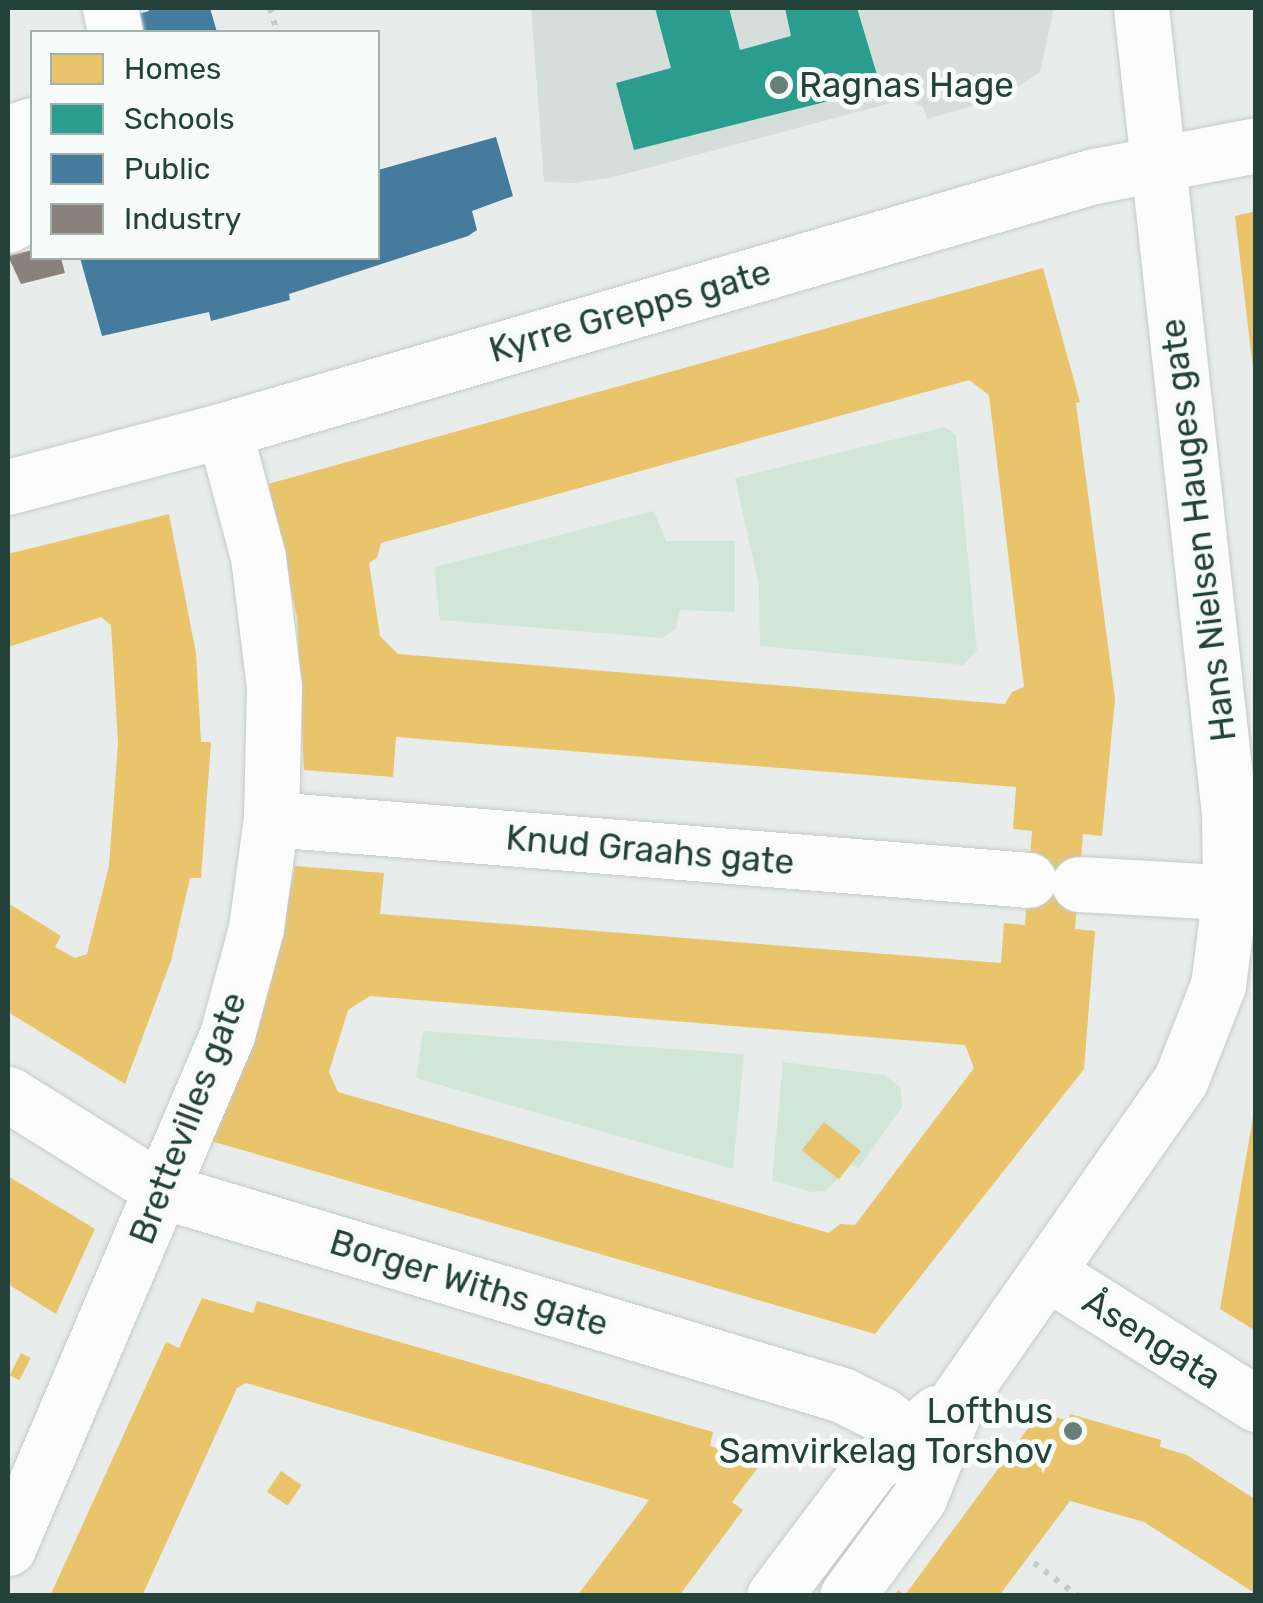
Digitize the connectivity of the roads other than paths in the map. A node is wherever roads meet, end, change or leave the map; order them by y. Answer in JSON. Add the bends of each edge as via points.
{"nodes":[{"id":1,"x":1141,"y":8,"type":"edge"},
{"id":2,"x":1256,"y":145,"type":"edge"},
{"id":3,"x":8,"y":160,"type":"edge"},
{"id":4,"x":1156,"y":162,"type":"junction"},
{"id":5,"x":8,"y":225,"type":"edge"},
{"id":6,"x":224,"y":430,"type":"junction"},
{"id":7,"x":9,"y":481,"type":"edge"},
{"id":8,"x":271,"y":818,"type":"junction"},
{"id":9,"x":1243,"y":893,"type":"edge"},
{"id":10,"x":8,"y":1094,"type":"edge"},
{"id":11,"x":163,"y":1191,"type":"junction"},
{"id":12,"x":1048,"y":1274,"type":"junction"},
{"id":13,"x":1256,"y":1404,"type":"edge"},
{"id":14,"x":923,"y":1446,"type":"junction"},
{"id":15,"x":8,"y":1548,"type":"edge"},
{"id":16,"x":774,"y":1596,"type":"edge"},
{"id":17,"x":847,"y":1596,"type":"edge"}],
"edges":[{"from":1,"to":4,"type":"street","name":"Hans Nielsen Hauges gate"},
{"from":2,"to":4,"type":"street","name":"Kyrre Grepps gate"},
{"from":3,"to":5,"type":"street","via":[[25,215]]},
{"from":4,"to":6,"type":"street","name":"Kyrre Grepps gate"},
{"from":4,"to":9,"type":"street","name":"Hans Nielsen Hauges gate"},
{"from":6,"to":7,"type":"street","name":"Kyrre Grepps gate"},
{"from":6,"to":8,"type":"street","name":"Brettevilles gate","via":[[258,557],[272,669]]},
{"from":8,"to":9,"type":"street","name":"Knud Graahs gate"},
{"from":8,"to":11,"type":"street","name":"Brettevilles gate","via":[[256,928],[227,1035]]},
{"from":9,"to":12,"type":"street","name":"Hans Nielsen Hauges gate","via":[[1218,985],[1181,1079]]},
{"from":10,"to":11,"type":"street","name":"Borger Withs gate"},
{"from":11,"to":14,"type":"street","name":"Borger Withs gate","via":[[842,1396]]},
{"from":11,"to":15,"type":"street","name":"Brettevilles gate"},
{"from":12,"to":13,"type":"street","name":"Åsengata"},
{"from":12,"to":14,"type":"street","name":"Hans Nielsen Hauges gate"},
{"from":14,"to":16,"type":"street","name":"Hans Nielsen Hauges gate","via":[[872,1466]]},
{"from":14,"to":17,"type":"street","name":"Hans Nielsen Hauges gate","via":[[919,1498]]}]}
